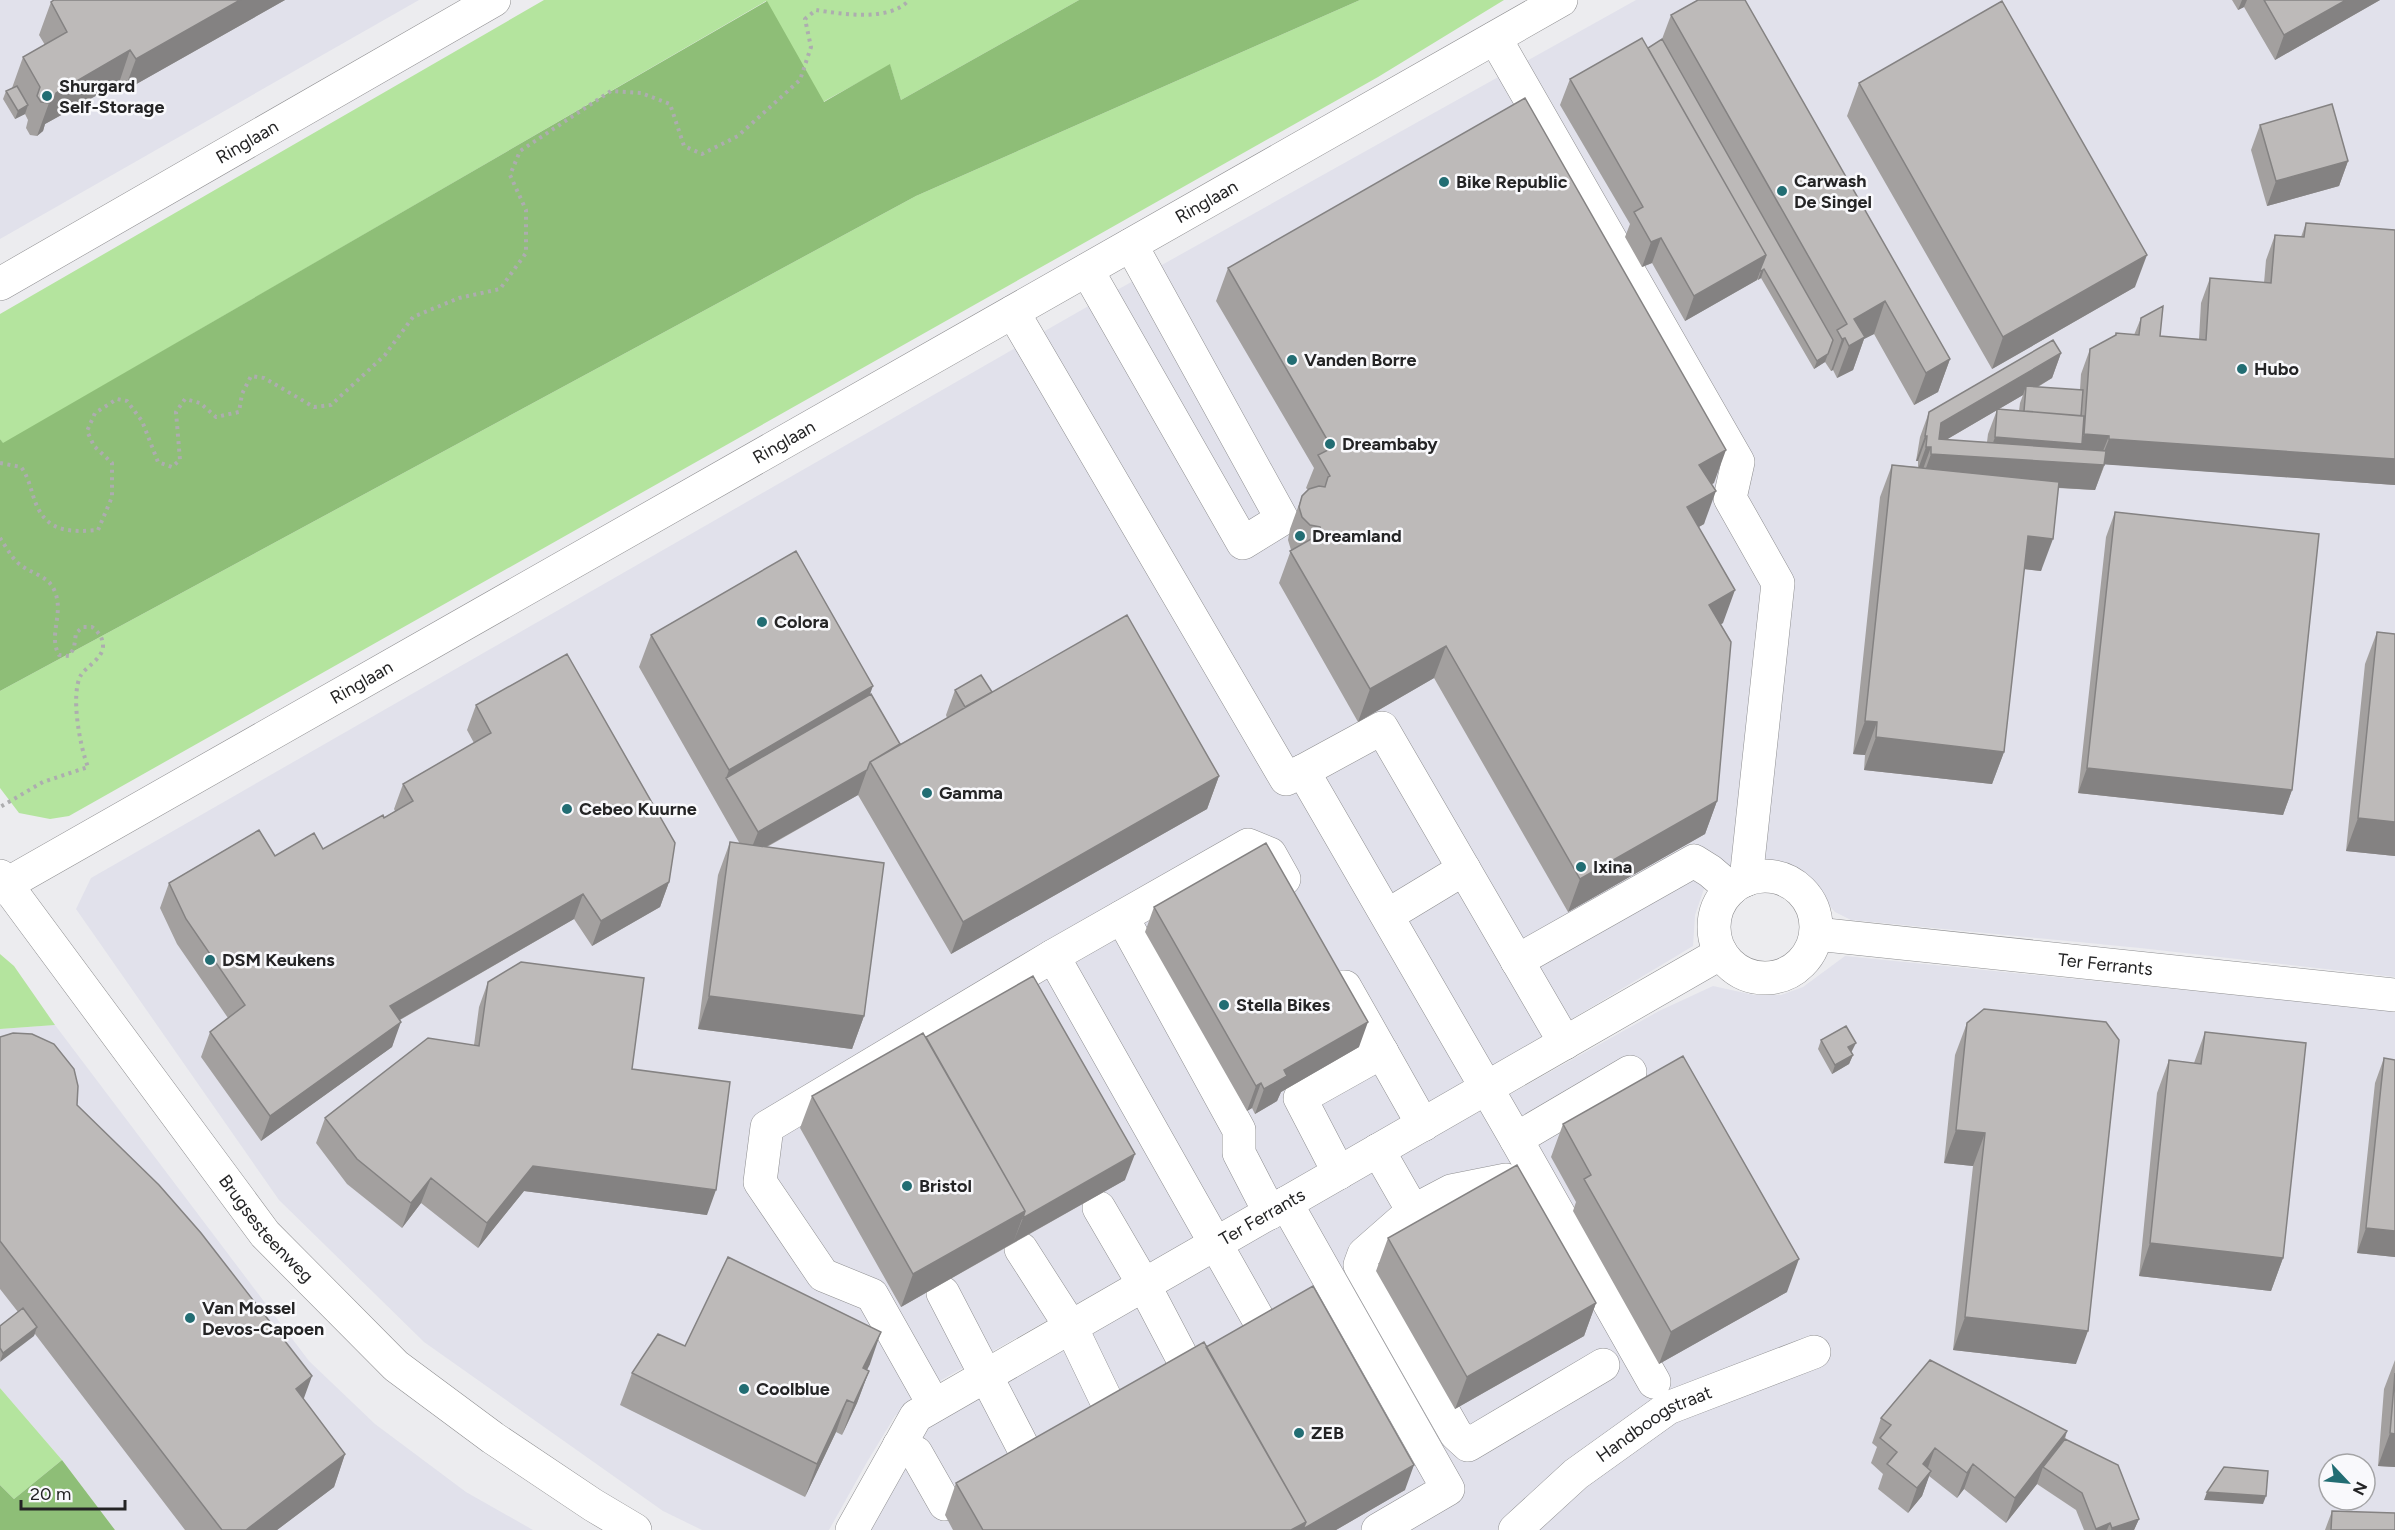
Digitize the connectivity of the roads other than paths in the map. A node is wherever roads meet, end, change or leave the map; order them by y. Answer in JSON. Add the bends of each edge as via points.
{"nodes":[{"id":1,"x":494,"y":0,"type":"edge"},
{"id":2,"x":1561,"y":0,"type":"edge"},
{"id":3,"x":1495,"y":38,"type":"junction"},
{"id":4,"x":1131,"y":245,"type":"junction"},
{"id":5,"x":1087,"y":270,"type":"junction"},
{"id":6,"x":0,"y":284,"type":"edge"},
{"id":7,"x":1013,"y":312,"type":"junction"},
{"id":8,"x":1303,"y":771,"type":"junction"},
{"id":9,"x":1464,"y":869,"type":"junction"},
{"id":10,"x":2,"y":883,"type":"edge"},
{"id":11,"x":1738,"y":885,"type":"junction"},
{"id":12,"x":1299,"y":906,"type":"edge"},
{"id":13,"x":1388,"y":915,"type":"junction"},
{"id":14,"x":1122,"y":917,"type":"junction"},
{"id":15,"x":1816,"y":934,"type":"junction"},
{"id":16,"x":1721,"y":953,"type":"junction"},
{"id":17,"x":1053,"y":956,"type":"junction"},
{"id":18,"x":1329,"y":958,"type":"edge"},
{"id":19,"x":1517,"y":961,"type":"junction"},
{"id":20,"x":2395,"y":995,"type":"edge"},
{"id":21,"x":1565,"y":1043,"type":"junction"},
{"id":22,"x":1382,"y":1052,"type":"junction"},
{"id":23,"x":1630,"y":1072,"type":"dead end"},
{"id":24,"x":1488,"y":1087,"type":"junction"},
{"id":25,"x":1423,"y":1125,"type":"junction"},
{"id":26,"x":1516,"y":1139,"type":"junction"},
{"id":27,"x":1378,"y":1150,"type":"junction"},
{"id":28,"x":1339,"y":1173,"type":"junction"},
{"id":29,"x":1506,"y":1180,"type":"edge"},
{"id":30,"x":1099,"y":1208,"type":"dead end"},
{"id":31,"x":1278,"y":1208,"type":"junction"},
{"id":32,"x":1413,"y":1212,"type":"junction"},
{"id":33,"x":1215,"y":1244,"type":"junction"},
{"id":34,"x":1021,"y":1249,"type":"dead end"},
{"id":35,"x":1144,"y":1285,"type":"junction"},
{"id":36,"x":943,"y":1293,"type":"dead end"},
{"id":37,"x":1261,"y":1324,"type":"edge"},
{"id":38,"x":1071,"y":1327,"type":"junction"},
{"id":39,"x":1814,"y":1352,"type":"dead end"},
{"id":40,"x":1186,"y":1365,"type":"edge"},
{"id":41,"x":1603,"y":1365,"type":"dead end"},
{"id":42,"x":985,"y":1376,"type":"junction"},
{"id":43,"x":1654,"y":1382,"type":"dead end"},
{"id":44,"x":1108,"y":1404,"type":"edge"},
{"id":45,"x":934,"y":1405,"type":"junction"},
{"id":46,"x":899,"y":1446,"type":"junction"},
{"id":47,"x":1027,"y":1455,"type":"edge"},
{"id":48,"x":945,"y":1504,"type":"dead end"},
{"id":49,"x":634,"y":1530,"type":"edge"},
{"id":50,"x":852,"y":1530,"type":"edge"},
{"id":51,"x":1378,"y":1530,"type":"edge"},
{"id":52,"x":1515,"y":1530,"type":"edge"}],
"edges":[{"from":1,"to":6,"type":"main road","name":"Ringlaan"},
{"from":2,"to":3,"type":"main road","name":"Ringlaan"},
{"from":3,"to":4,"type":"main road","name":"Ringlaan"},
{"from":3,"to":11,"type":"main road","via":[[1738,462],[1730,498],[1778,583]]},
{"from":4,"to":5,"type":"main road","name":"Ringlaan"},
{"from":4,"to":5,"type":"main road","via":[[1282,519],[1243,543]]},
{"from":5,"to":7,"type":"main road","name":"Ringlaan"},
{"from":7,"to":8,"type":"main road","via":[[1286,779]]},
{"from":7,"to":10,"type":"main road","name":"Ringlaan"},
{"from":8,"to":9,"type":"main road","via":[[1382,728]]},
{"from":8,"to":13,"type":"main road"},
{"from":9,"to":13,"type":"main road"},
{"from":9,"to":19,"type":"main road"},
{"from":10,"to":49,"type":"main road","name":"Brugsesteenweg","via":[[265,1234],[396,1366],[493,1438]]},
{"from":11,"to":15,"type":"main road","via":[[1763,876],[1780,878],[1797,887],[1809,900]]},
{"from":11,"to":16,"type":"main road","via":[[1717,910],[1714,927]]},
{"from":11,"to":19,"type":"main road","via":[[1694,861]]},
{"from":12,"to":14,"type":"main road","via":[[1270,854],[1248,844]]},
{"from":13,"to":24,"type":"main road"},
{"from":14,"to":17,"type":"main road"},
{"from":14,"to":31,"type":"main road","via":[[1239,1130],[1239,1153]]},
{"from":15,"to":16,"type":"main road","via":[[1806,958],[1777,977],[1759,978],[1740,972]]},
{"from":15,"to":20,"type":"main road","name":"Ter Ferrants"},
{"from":16,"to":21,"type":"main road","name":"Ter Ferrants"},
{"from":17,"to":33,"type":"main road"},
{"from":17,"to":45,"type":"main road","via":[[767,1127],[760,1182],[823,1275],[872,1295]]},
{"from":18,"to":22,"type":"main road"},
{"from":19,"to":21,"type":"main road"},
{"from":21,"to":24,"type":"main road","name":"Ter Ferrants"},
{"from":22,"to":25,"type":"main road"},
{"from":22,"to":28,"type":"main road","via":[[1300,1098]]},
{"from":23,"to":26,"type":"main road"},
{"from":24,"to":25,"type":"main road","name":"Ter Ferrants"},
{"from":24,"to":26,"type":"main road"},
{"from":25,"to":27,"type":"main road","name":"Ter Ferrants"},
{"from":26,"to":43,"type":"main road"},
{"from":27,"to":28,"type":"main road","name":"Ter Ferrants"},
{"from":27,"to":32,"type":"main road"},
{"from":28,"to":31,"type":"main road","name":"Ter Ferrants"},
{"from":29,"to":32,"type":"main road","via":[[1451,1191]]},
{"from":30,"to":35,"type":"main road"},
{"from":31,"to":33,"type":"main road","name":"Ter Ferrants"},
{"from":31,"to":51,"type":"main road","via":[[1448,1490]]},
{"from":32,"to":41,"type":"main road","via":[[1364,1254],[1360,1265],[1456,1434],[1468,1445]]},
{"from":33,"to":35,"type":"main road","name":"Ter Ferrants"},
{"from":33,"to":37,"type":"main road"},
{"from":34,"to":38,"type":"main road"},
{"from":35,"to":38,"type":"main road","name":"Ter Ferrants"},
{"from":35,"to":40,"type":"main road"},
{"from":36,"to":42,"type":"main road"},
{"from":38,"to":42,"type":"main road","name":"Ter Ferrants"},
{"from":38,"to":44,"type":"main road"},
{"from":39,"to":52,"type":"main road","name":"Handboogstraat","via":[[1668,1408],[1576,1474]]},
{"from":42,"to":45,"type":"main road","name":"Ter Ferrants"},
{"from":42,"to":47,"type":"main road"},
{"from":45,"to":46,"type":"main road","name":"Ter Ferrants","via":[[916,1416]]},
{"from":46,"to":48,"type":"main road","via":[[916,1453]]},
{"from":46,"to":50,"type":"main road","name":"Ter Ferrants"}]}
